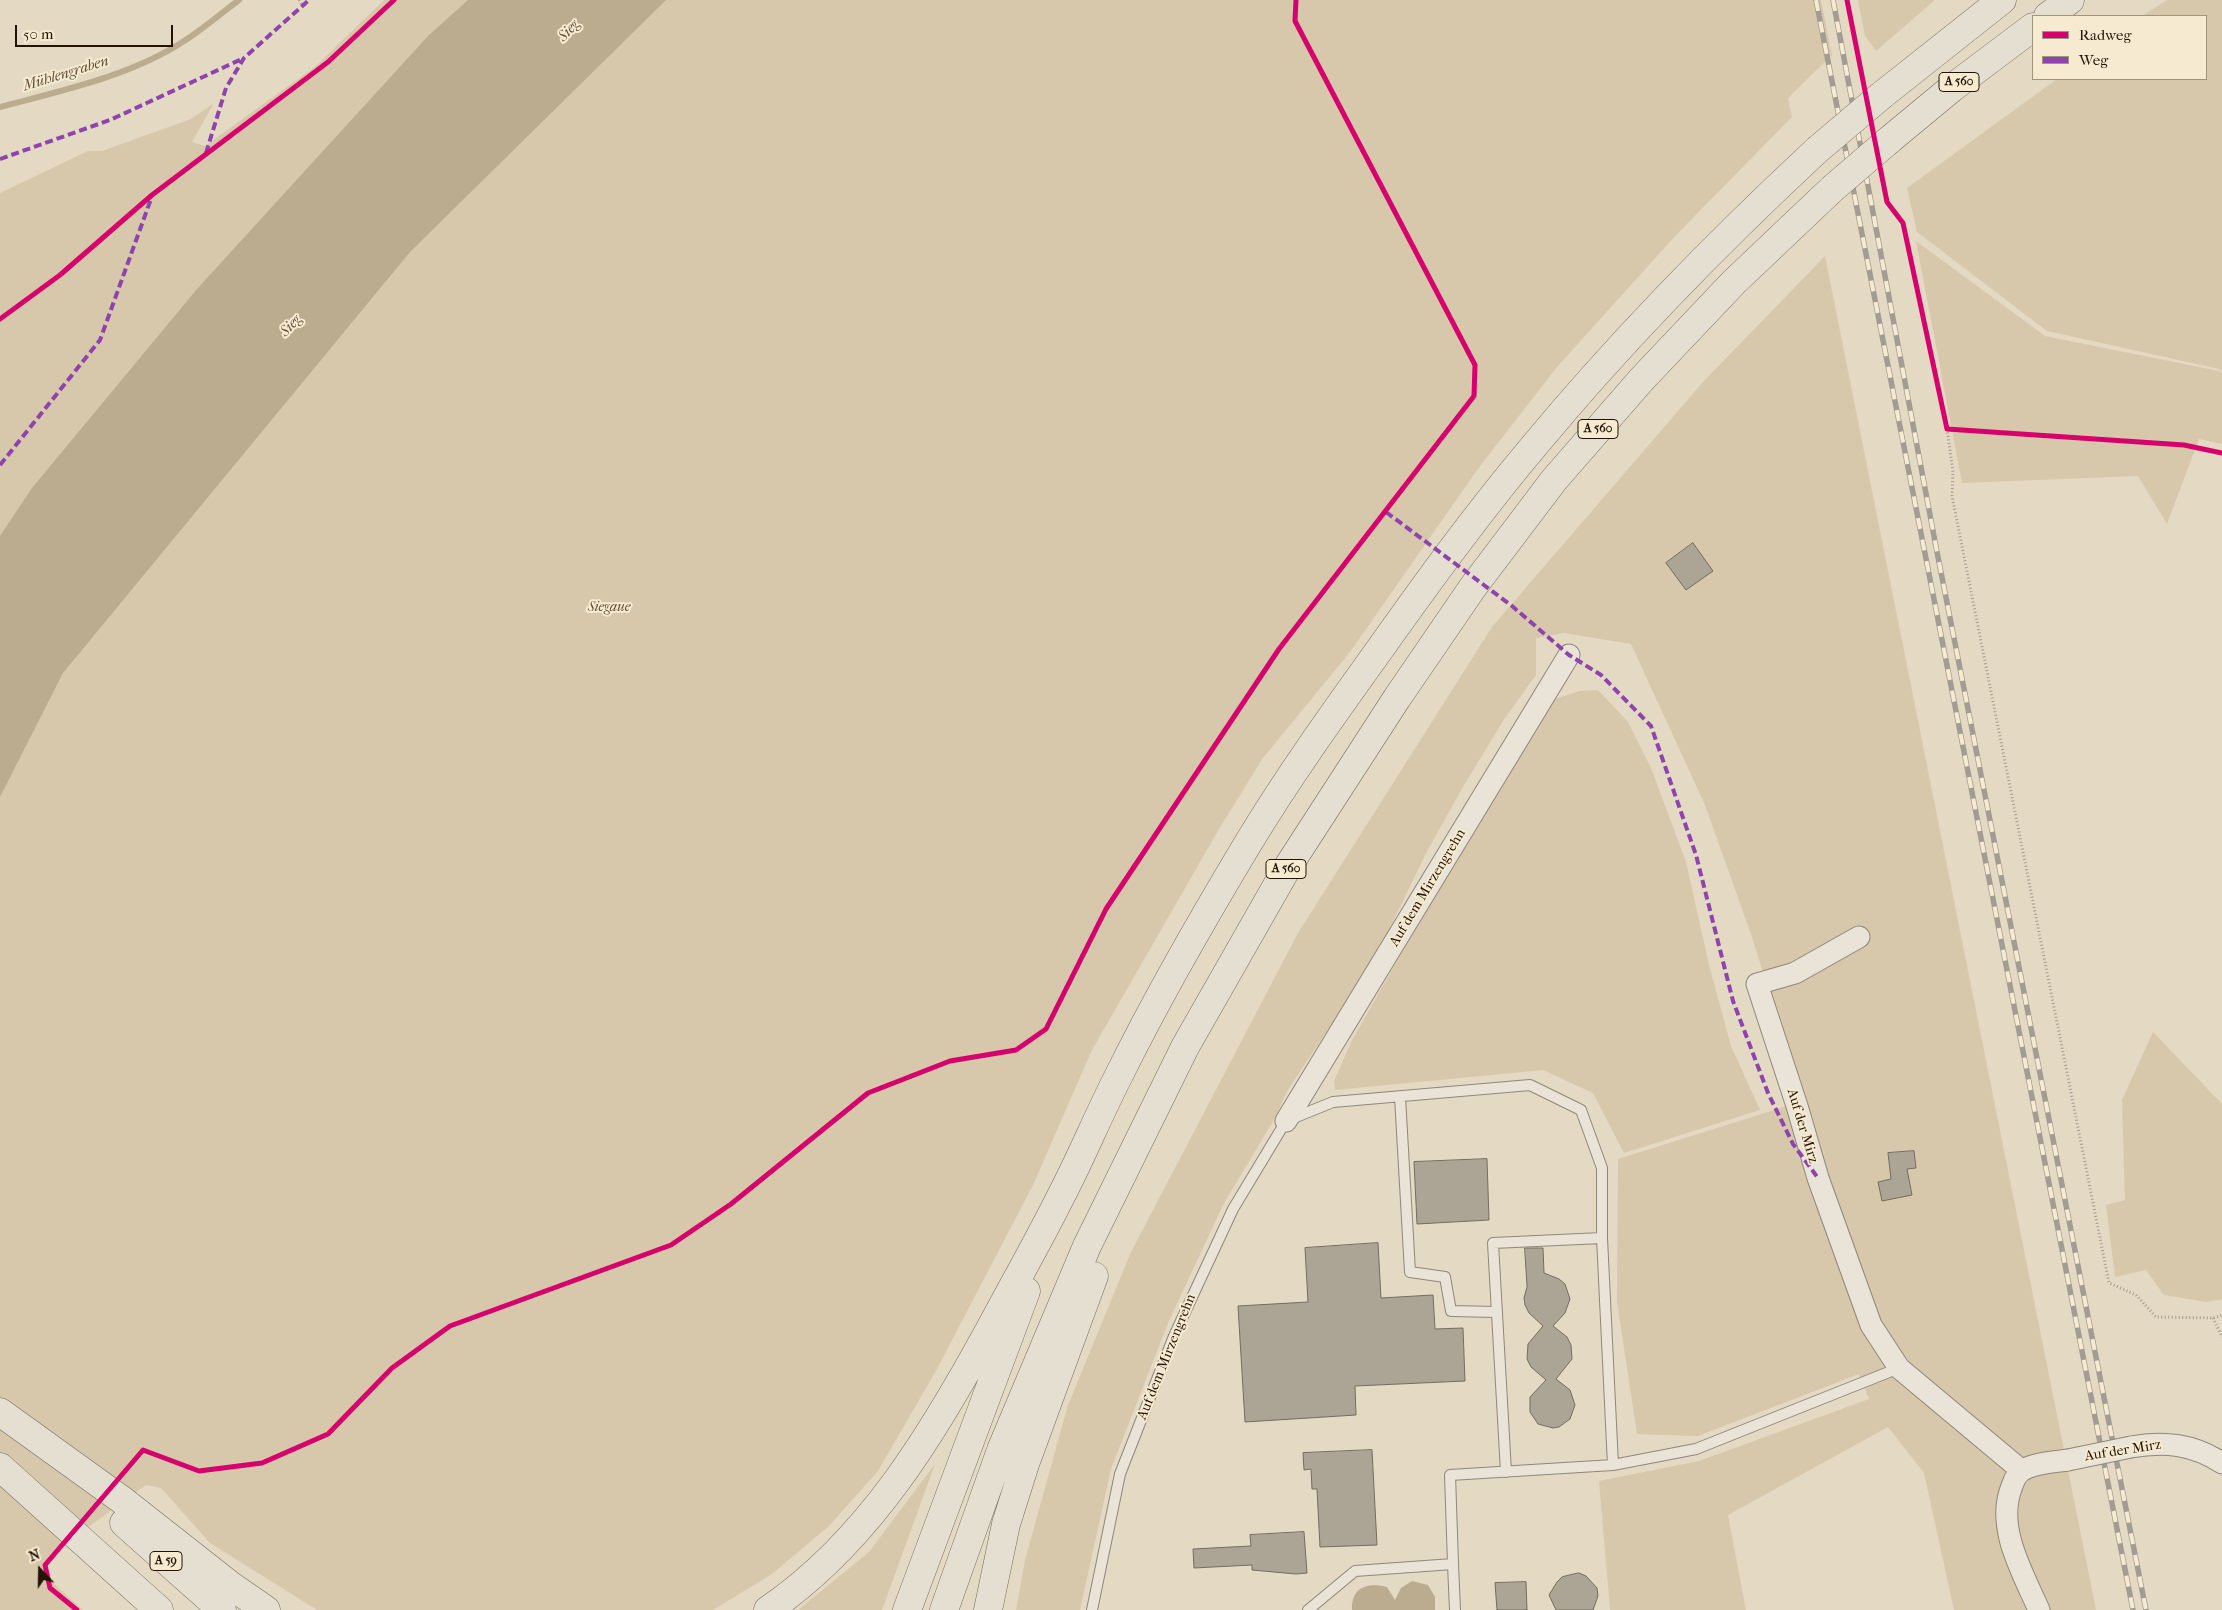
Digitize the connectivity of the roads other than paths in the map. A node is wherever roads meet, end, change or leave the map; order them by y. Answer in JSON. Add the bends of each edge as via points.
{"nodes":[{"id":1,"x":2002,"y":0,"type":"edge"},
{"id":2,"x":2070,"y":0,"type":"edge"},
{"id":3,"x":2049,"y":15,"type":"edge"},
{"id":4,"x":2032,"y":28,"type":"edge"},
{"id":5,"x":1569,"y":655,"type":"dead end"},
{"id":6,"x":1859,"y":937,"type":"dead end"},
{"id":7,"x":1185,"y":1047,"type":"junction"},
{"id":8,"x":1400,"y":1097,"type":"junction"},
{"id":9,"x":1286,"y":1121,"type":"junction"},
{"id":10,"x":1062,"y":1196,"type":"junction"},
{"id":11,"x":1602,"y":1238,"type":"junction"},
{"id":12,"x":1496,"y":1312,"type":"junction"},
{"id":13,"x":1899,"y":1368,"type":"junction"},
{"id":14,"x":0,"y":1412,"type":"edge"},
{"id":15,"x":2222,"y":1463,"type":"edge"},
{"id":16,"x":1613,"y":1465,"type":"junction"},
{"id":17,"x":0,"y":1468,"type":"edge"},
{"id":18,"x":2022,"y":1470,"type":"junction"},
{"id":19,"x":1506,"y":1472,"type":"junction"},
{"id":20,"x":116,"y":1506,"type":"junction"},
{"id":21,"x":1453,"y":1564,"type":"junction"},
{"id":22,"x":160,"y":1610,"type":"edge"},
{"id":23,"x":222,"y":1610,"type":"edge"},
{"id":24,"x":266,"y":1610,"type":"edge"},
{"id":25,"x":768,"y":1610,"type":"edge"},
{"id":26,"x":907,"y":1610,"type":"edge"},
{"id":27,"x":944,"y":1610,"type":"edge"},
{"id":28,"x":988,"y":1610,"type":"edge"},
{"id":29,"x":1092,"y":1610,"type":"edge"},
{"id":30,"x":1308,"y":1610,"type":"edge"},
{"id":31,"x":1455,"y":1610,"type":"edge"},
{"id":32,"x":2039,"y":1610,"type":"edge"}],
"edges":[{"from":1,"to":10,"type":"highway","number":"A 560","bridge":true,"via":[[1817,150],[1699,264],[1587,383],[1482,509],[1323,727],[1250,840],[1119,1075]]},
{"from":2,"to":3,"type":"highway"},
{"from":4,"to":7,"type":"highway","number":"A 560","bridge":true,"via":[[1952,88],[1832,189],[1734,282],[1642,379],[1554,480],[1473,587],[1397,698],[1287,868]]},
{"from":5,"to":9,"type":"street","name":"Auf dem Mirzengrehn"},
{"from":6,"to":13,"type":"street","name":"Auf der Mirz","via":[[1794,973],[1757,984],[1818,1178],[1871,1325]]},
{"from":7,"to":27,"type":"highway","via":[[1087,1246],[1001,1450]]},
{"from":7,"to":28,"type":"highway","via":[[1045,1403],[1006,1524]]},
{"from":8,"to":9,"type":"lane","via":[[1333,1102]]},
{"from":8,"to":11,"type":"lane","via":[[1530,1085],[1581,1110],[1602,1168]]},
{"from":8,"to":12,"type":"lane","via":[[1410,1272],[1445,1277],[1451,1311]]},
{"from":9,"to":29,"type":"lane","name":"Auf dem Mirzengrehn","via":[[1233,1209],[1174,1336],[1120,1474]]},
{"from":10,"to":25,"type":"highway","via":[[970,1365],[883,1500],[844,1546]]},
{"from":10,"to":26,"type":"highway"},
{"from":11,"to":12,"type":"lane","via":[[1493,1243]]},
{"from":11,"to":16,"type":"lane"},
{"from":12,"to":19,"type":"lane"},
{"from":13,"to":16,"type":"lane","via":[[1696,1449]]},
{"from":13,"to":18,"type":"street","name":"Auf der Mirz"},
{"from":14,"to":20,"type":"highway","number":"A 59"},
{"from":15,"to":18,"type":"street","name":"Auf der Mirz","bridge":true,"via":[[2185,1446],[2151,1444]]},
{"from":16,"to":19,"type":"lane"},
{"from":17,"to":22,"type":"highway"},
{"from":18,"to":32,"type":"street","via":[[2010,1490],[2007,1517],[2013,1547]]},
{"from":19,"to":21,"type":"lane","via":[[1450,1475]]},
{"from":20,"to":23,"type":"highway","number":"A 59"},
{"from":20,"to":24,"type":"highway"},
{"from":21,"to":30,"type":"lane","via":[[1355,1571]]},
{"from":21,"to":31,"type":"lane"}]}
